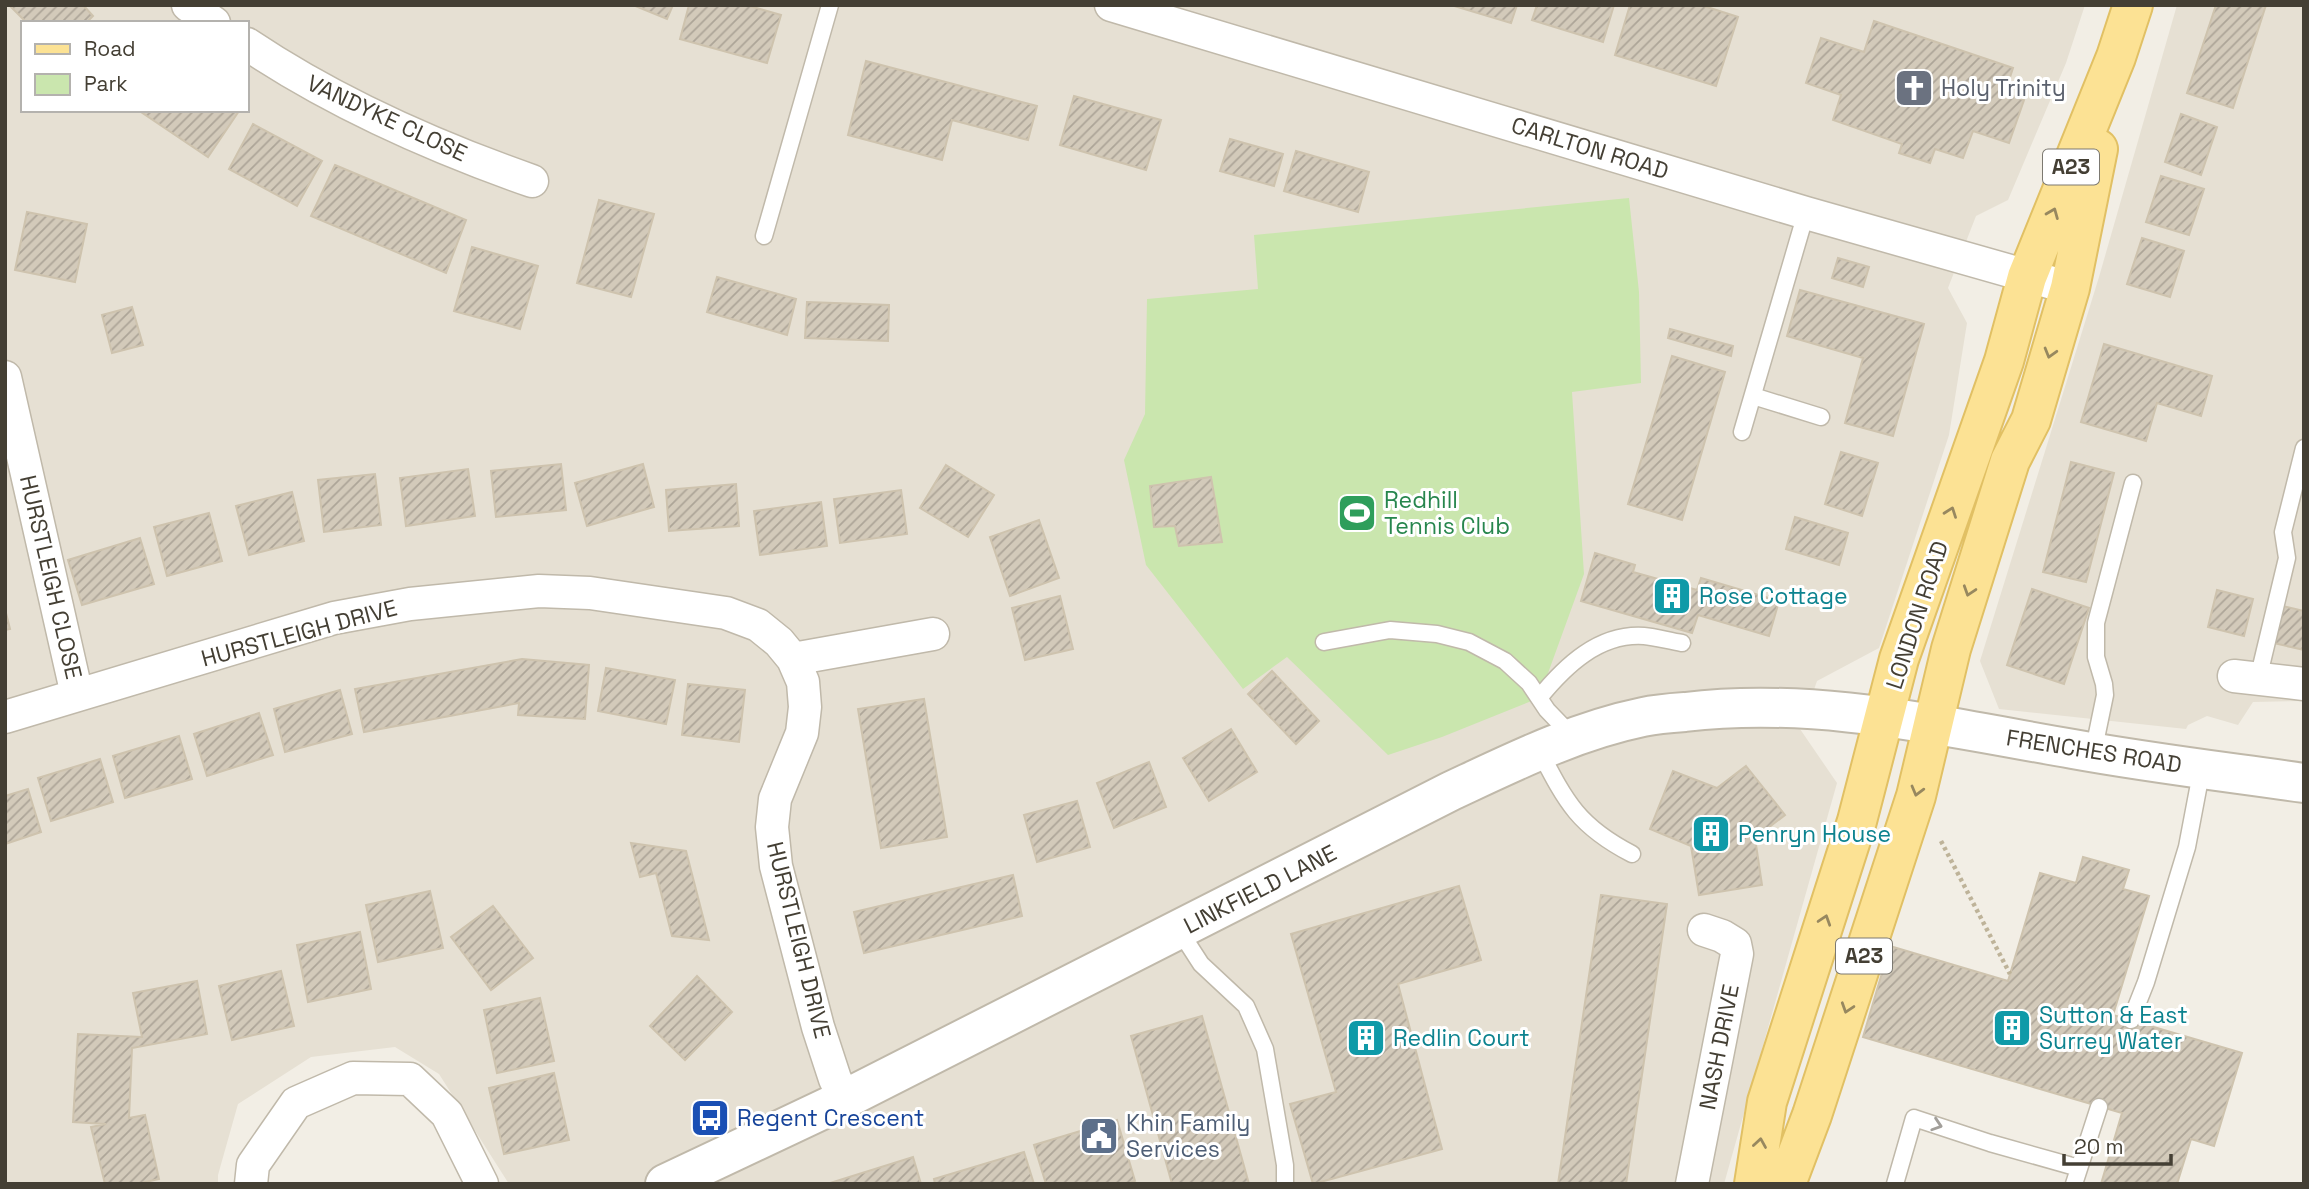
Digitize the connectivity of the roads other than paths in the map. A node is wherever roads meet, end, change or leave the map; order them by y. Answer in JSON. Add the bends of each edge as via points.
{"nodes":[{"id":1,"x":188,"y":5,"type":"edge"},
{"id":2,"x":830,"y":5,"type":"edge"},
{"id":3,"x":1111,"y":5,"type":"edge"},
{"id":4,"x":2133,"y":5,"type":"edge"},
{"id":5,"x":211,"y":21,"type":"edge"},
{"id":6,"x":248,"y":45,"type":"edge"},
{"id":7,"x":2116,"y":57,"type":"junction"},
{"id":8,"x":532,"y":181,"type":"dead end"},
{"id":9,"x":1806,"y":213,"type":"junction"},
{"id":10,"x":764,"y":236,"type":"dead end"},
{"id":11,"x":2027,"y":277,"type":"junction"},
{"id":12,"x":2070,"y":288,"type":"junction"},
{"id":13,"x":5,"y":377,"type":"edge"},
{"id":14,"x":1753,"y":396,"type":"junction"},
{"id":15,"x":1821,"y":416,"type":"dead end"},
{"id":16,"x":1742,"y":432,"type":"dead end"},
{"id":17,"x":2304,"y":448,"type":"edge"},
{"id":18,"x":2133,"y":483,"type":"dead end"},
{"id":19,"x":933,"y":634,"type":"dead end"},
{"id":20,"x":1324,"y":642,"type":"dead end"},
{"id":21,"x":1682,"y":643,"type":"dead end"},
{"id":22,"x":793,"y":659,"type":"junction"},
{"id":23,"x":2246,"y":677,"type":"joint"},
{"id":24,"x":2304,"y":684,"type":"edge"},
{"id":25,"x":77,"y":695,"type":"junction"},
{"id":26,"x":1539,"y":698,"type":"junction"},
{"id":27,"x":1885,"y":716,"type":"junction"},
{"id":28,"x":5,"y":717,"type":"edge"},
{"id":29,"x":1933,"y":725,"type":"junction"},
{"id":30,"x":1573,"y":737,"type":"junction"},
{"id":31,"x":1539,"y":750,"type":"junction"},
{"id":32,"x":2093,"y":753,"type":"junction"},
{"id":33,"x":2202,"y":768,"type":"junction"},
{"id":34,"x":2304,"y":783,"type":"edge"},
{"id":35,"x":1632,"y":854,"type":"dead end"},
{"id":36,"x":1179,"y":930,"type":"junction"},
{"id":37,"x":1704,"y":930,"type":"dead end"},
{"id":38,"x":2131,"y":1020,"type":"dead end"},
{"id":39,"x":845,"y":1099,"type":"junction"},
{"id":40,"x":2099,"y":1107,"type":"dead end"},
{"id":41,"x":2077,"y":1176,"type":"edge"},
{"id":42,"x":251,"y":1184,"type":"edge"},
{"id":43,"x":482,"y":1184,"type":"edge"},
{"id":44,"x":665,"y":1184,"type":"edge"},
{"id":45,"x":1285,"y":1184,"type":"edge"},
{"id":46,"x":1692,"y":1184,"type":"edge"},
{"id":47,"x":1754,"y":1184,"type":"edge"},
{"id":48,"x":1786,"y":1184,"type":"edge"},
{"id":49,"x":1895,"y":1184,"type":"edge"}],
"edges":[{"from":1,"to":5,"type":"street"},
{"from":2,"to":10,"type":"lane"},
{"from":3,"to":9,"type":"street","name":"CARLTON ROAD"},
{"from":4,"to":7,"type":"main road","name":"LONDON ROAD","number":"A23"},
{"from":6,"to":8,"type":"street","name":"VANDYKE CLOSE","via":[[343,102],[420,138]]},
{"from":11,"to":7,"type":"main road","name":"LONDON ROAD","number":"A23","one_way":true},
{"from":7,"to":12,"type":"main road","name":"LONDON ROAD","number":"A23"},
{"from":9,"to":11,"type":"street","name":"CARLTON ROAD"},
{"from":9,"to":14,"type":"lane"},
{"from":11,"to":12,"type":"street","name":"CARLTON ROAD"},
{"from":27,"to":11,"type":"main road","name":"LONDON ROAD","number":"A23","one_way":true,"via":[[1899,659],[2004,361]]},
{"from":12,"to":29,"type":"main road","name":"LONDON ROAD","number":"A23","one_way":true,"via":[[2031,420],[2010,461],[1951,649]]},
{"from":13,"to":25,"type":"street","name":"HURSTLEIGH CLOSE"},
{"from":14,"to":15,"type":"lane"},
{"from":14,"to":16,"type":"lane"},
{"from":17,"to":23,"type":"lane","via":[[2283,532],[2287,558]]},
{"from":18,"to":32,"type":"lane","via":[[2096,623],[2095,657],[2105,695]]},
{"from":19,"to":22,"type":"street"},
{"from":20,"to":26,"type":"lane","via":[[1390,631],[1437,634],[1469,642],[1505,661]]},
{"from":21,"to":26,"type":"lane","via":[[1642,636],[1603,643],[1576,658]]},
{"from":22,"to":25,"type":"street","name":"HURSTLEIGH DRIVE","via":[[758,625],[726,613],[590,593],[539,591],[410,604],[334,618]]},
{"from":22,"to":39,"type":"street","name":"HURSTLEIGH DRIVE","via":[[803,682],[805,707],[802,733],[775,799],[776,866],[818,1027]]},
{"from":23,"to":24,"type":"street"},
{"from":25,"to":28,"type":"street","name":"HURSTLEIGH DRIVE"},
{"from":26,"to":30,"type":"lane"},
{"from":27,"to":29,"type":"street","name":"FRENCHES ROAD"},
{"from":27,"to":30,"type":"street","name":"LINKFIELD LANE","via":[[1834,709],[1707,709],[1643,717]]},
{"from":47,"to":27,"type":"main road","name":"LONDON ROAD","number":"A23","one_way":true,"via":[[1767,1102],[1857,821]]},
{"from":29,"to":32,"type":"street","name":"FRENCHES ROAD"},
{"from":29,"to":48,"type":"main road","name":"LONDON ROAD","number":"A23","one_way":true,"via":[[1916,796]]},
{"from":30,"to":31,"type":"street","name":"LINKFIELD LANE"},
{"from":31,"to":35,"type":"lane","via":[[1573,810],[1598,834]]},
{"from":31,"to":36,"type":"street","name":"LINKFIELD LANE"},
{"from":32,"to":33,"type":"street","name":"FRENCHES ROAD"},
{"from":33,"to":34,"type":"street","name":"FRENCHES ROAD"},
{"from":33,"to":38,"type":"lane","via":[[2187,847]]},
{"from":36,"to":39,"type":"street","name":"LINKFIELD LANE"},
{"from":36,"to":45,"type":"lane","via":[[1201,964],[1246,1006],[1265,1049]]},
{"from":37,"to":46,"type":"street","name":"NASH DRIVE","via":[[1735,944],[1737,954]]},
{"from":39,"to":44,"type":"street","name":"LINKFIELD LANE"},
{"from":40,"to":41,"type":"lane"},
{"from":49,"to":41,"type":"lane","one_way":true,"via":[[1914,1118]]},
{"from":42,"to":43,"type":"street","via":[[253,1165],[296,1103],[353,1077],[410,1079],[447,1114]]}]}
